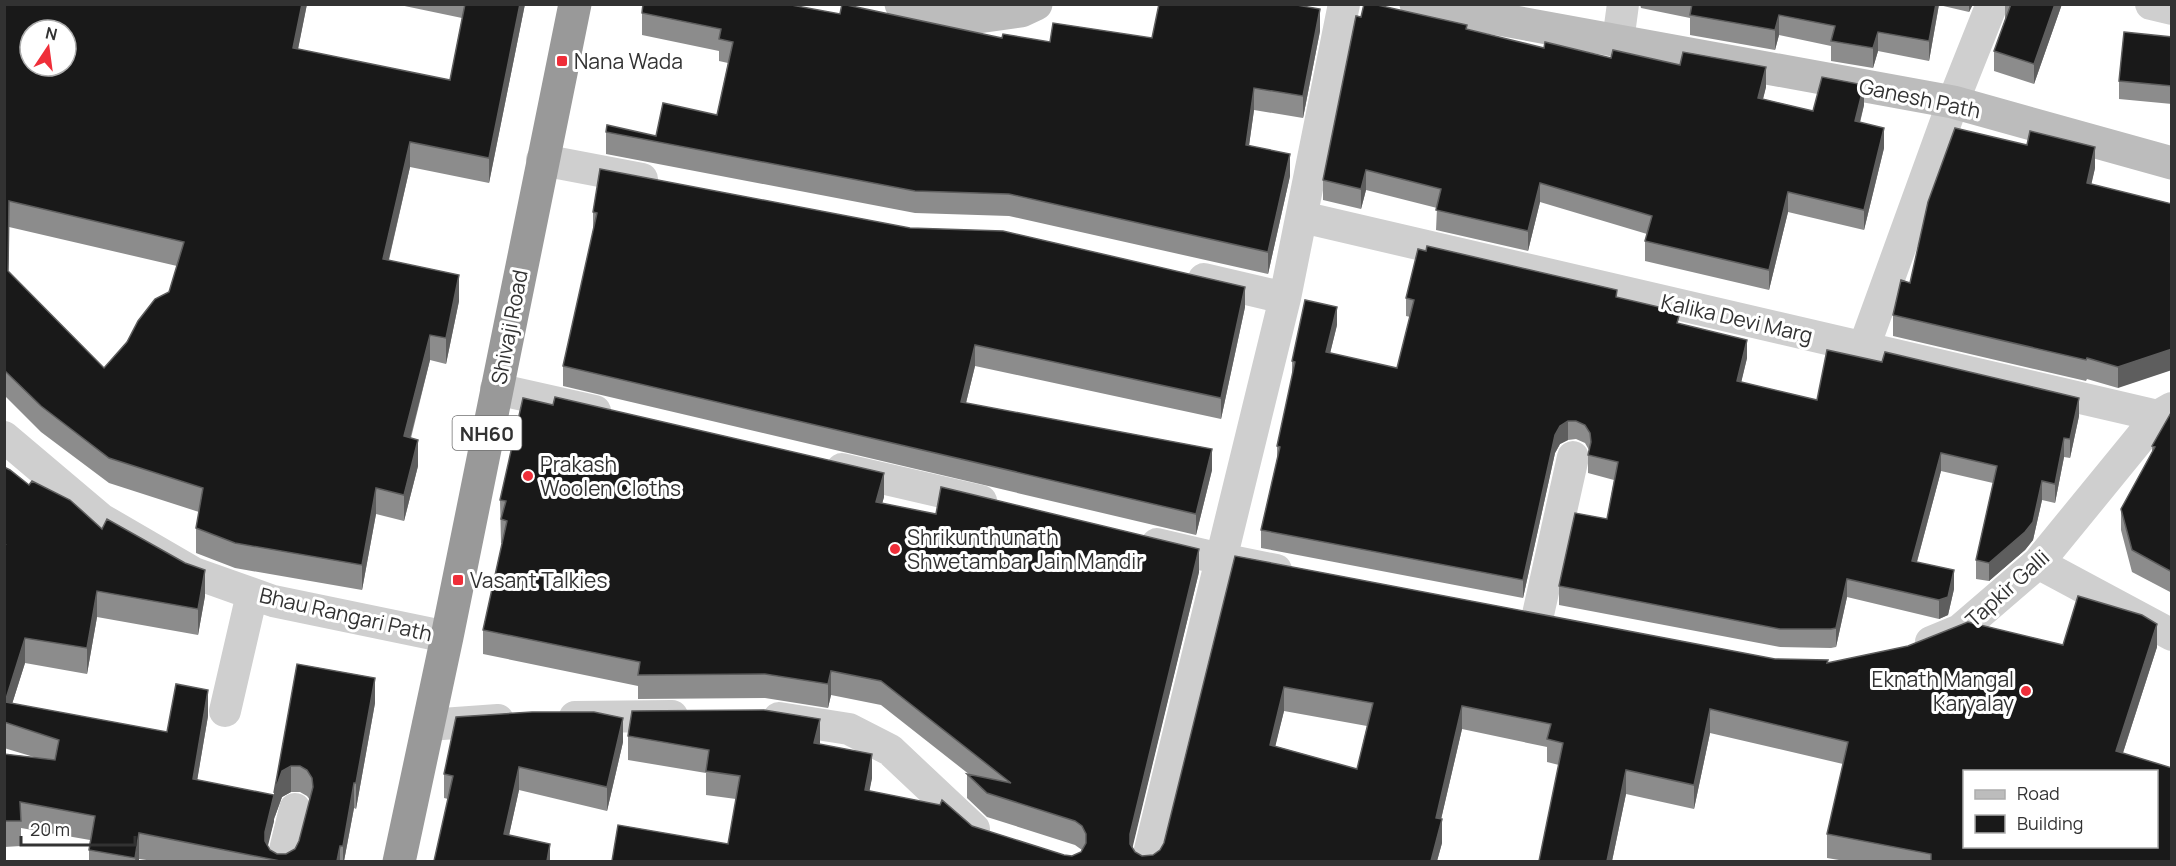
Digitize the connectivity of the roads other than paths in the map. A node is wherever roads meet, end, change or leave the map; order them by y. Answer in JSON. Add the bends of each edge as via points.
{"nodes":[{"id":1,"x":575,"y":4,"type":"edge"},
{"id":2,"x":901,"y":4,"type":"edge"},
{"id":3,"x":1036,"y":4,"type":"edge"},
{"id":4,"x":1344,"y":4,"type":"edge"},
{"id":5,"x":1416,"y":4,"type":"edge"},
{"id":6,"x":1623,"y":4,"type":"edge"},
{"id":7,"x":1992,"y":4,"type":"edge"},
{"id":8,"x":2151,"y":4,"type":"edge"},
{"id":9,"x":2172,"y":9,"type":"edge"},
{"id":10,"x":1618,"y":41,"type":"junction"},
{"id":11,"x":1953,"y":102,"type":"junction"},
{"id":12,"x":543,"y":160,"type":"junction"},
{"id":13,"x":2172,"y":163,"type":"edge"},
{"id":14,"x":668,"y":184,"type":"edge"},
{"id":15,"x":1302,"y":217,"type":"junction"},
{"id":16,"x":1172,"y":272,"type":"edge"},
{"id":17,"x":1285,"y":298,"type":"junction"},
{"id":18,"x":1864,"y":347,"type":"junction"},
{"id":19,"x":496,"y":390,"type":"junction"},
{"id":20,"x":2165,"y":412,"type":"edge"},
{"id":21,"x":621,"y":417,"type":"edge"},
{"id":22,"x":4,"y":437,"type":"edge"},
{"id":23,"x":1573,"y":457,"type":"dead end"},
{"id":24,"x":819,"y":463,"type":"edge"},
{"id":25,"x":1004,"y":507,"type":"edge"},
{"id":26,"x":1130,"y":537,"type":"edge"},
{"id":27,"x":1221,"y":559,"type":"junction"},
{"id":28,"x":2038,"y":563,"type":"junction"},
{"id":29,"x":1303,"y":575,"type":"edge"},
{"id":30,"x":252,"y":594,"type":"junction"},
{"id":31,"x":1569,"y":625,"type":"edge"},
{"id":32,"x":2172,"y":635,"type":"edge"},
{"id":33,"x":447,"y":637,"type":"junction"},
{"id":34,"x":1902,"y":653,"type":"edge"},
{"id":35,"x":225,"y":711,"type":"dead end"},
{"id":36,"x":705,"y":716,"type":"edge"},
{"id":37,"x":753,"y":716,"type":"edge"},
{"id":38,"x":428,"y":725,"type":"junction"},
{"id":39,"x":295,"y":809,"type":"dead end"},
{"id":40,"x":998,"y":839,"type":"edge"},
{"id":41,"x":282,"y":861,"type":"edge"},
{"id":42,"x":399,"y":861,"type":"edge"},
{"id":43,"x":1147,"y":861,"type":"edge"}],
"edges":[{"from":1,"to":12,"type":"highway","name":"Shivaji Road","number":"NH60"},
{"from":2,"to":3,"type":"street","via":[[964,19],[1021,11]]},
{"from":4,"to":15,"type":"street"},
{"from":5,"to":10,"type":"street","name":"Ganesh Path"},
{"from":6,"to":10,"type":"street"},
{"from":7,"to":11,"type":"street"},
{"from":8,"to":9,"type":"street"},
{"from":10,"to":11,"type":"street","name":"Ganesh Path"},
{"from":11,"to":13,"type":"street","name":"Ganesh Path"},
{"from":11,"to":18,"type":"street"},
{"from":12,"to":14,"type":"street"},
{"from":12,"to":19,"type":"highway","name":"Shivaji Road","number":"NH60"},
{"from":15,"to":17,"type":"street"},
{"from":15,"to":18,"type":"street","name":"Kalika Devi Marg"},
{"from":16,"to":17,"type":"street"},
{"from":17,"to":27,"type":"street"},
{"from":18,"to":20,"type":"street","name":"Kalika Devi Marg"},
{"from":19,"to":21,"type":"street"},
{"from":19,"to":33,"type":"highway","name":"Shivaji Road","number":"NH60"},
{"from":20,"to":28,"type":"street","name":"Tapkir Galli"},
{"from":22,"to":30,"type":"street","name":"Bhau Rangari Path","via":[[101,519],[194,573]]},
{"from":23,"to":31,"type":"street","via":[[1525,617]]},
{"from":24,"to":25,"type":"street"},
{"from":26,"to":27,"type":"street"},
{"from":27,"to":29,"type":"street"},
{"from":27,"to":43,"type":"street"},
{"from":28,"to":32,"type":"street"},
{"from":28,"to":34,"type":"street","name":"Tapkir Galli","via":[[1960,630]]},
{"from":30,"to":33,"type":"street","name":"Bhau Rangari Path"},
{"from":30,"to":35,"type":"street"},
{"from":33,"to":38,"type":"highway","name":"Shivaji Road","number":"NH60"},
{"from":36,"to":38,"type":"street","via":[[537,718]]},
{"from":37,"to":40,"type":"street","via":[[849,729],[890,750],[978,833]]},
{"from":38,"to":42,"type":"highway","name":"Shivaji Road","number":"NH60"},
{"from":39,"to":41,"type":"street"}]}
